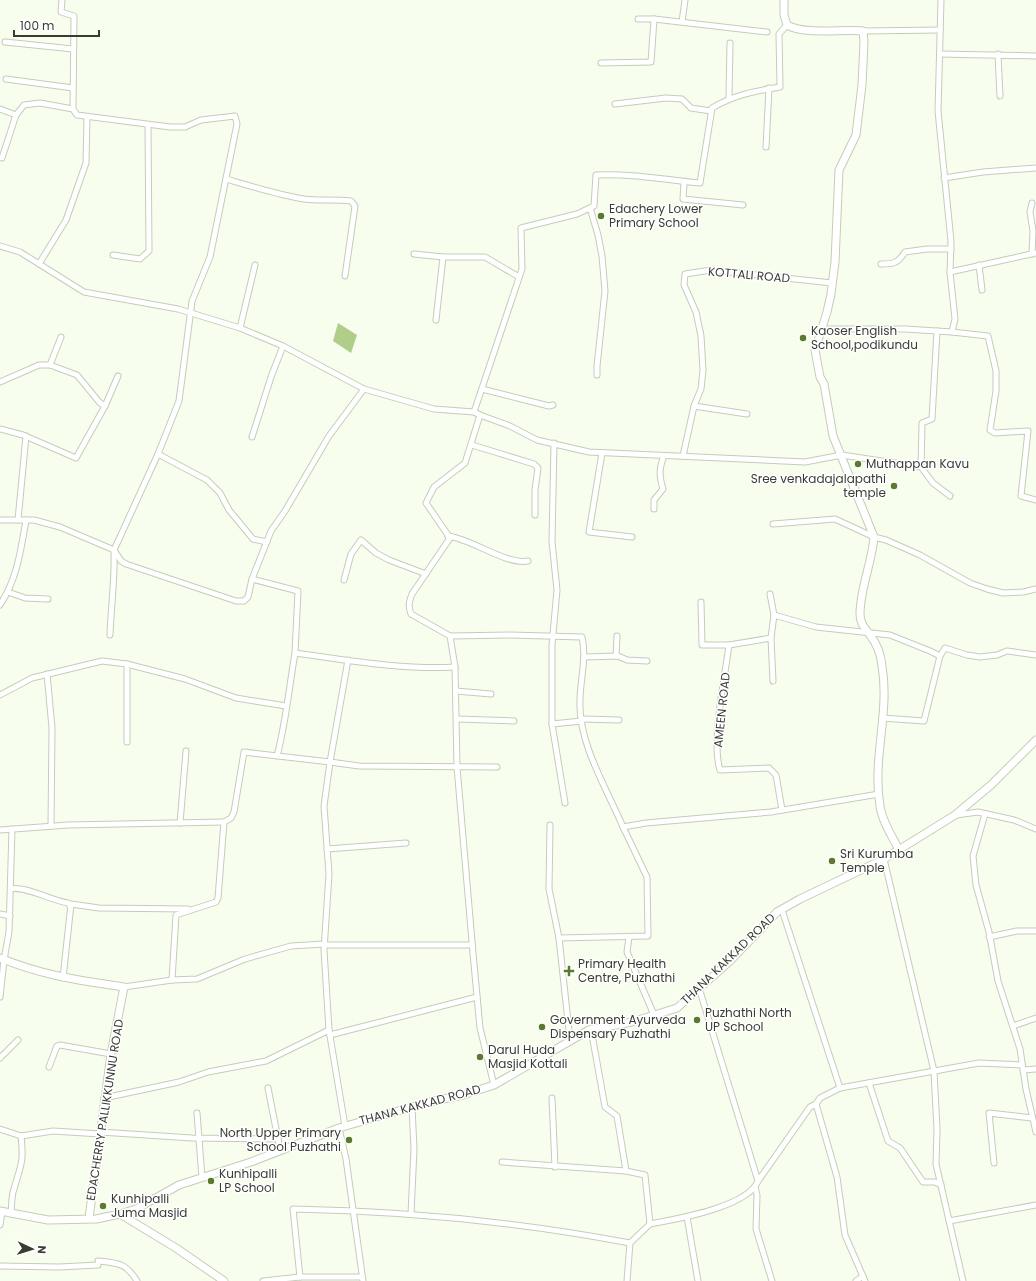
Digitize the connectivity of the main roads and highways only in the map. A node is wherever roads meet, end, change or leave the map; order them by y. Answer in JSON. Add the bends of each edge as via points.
{"nodes":[{"id":1,"x":784,"y":0,"type":"edge"},
{"id":2,"x":1036,"y":740,"type":"edge"},
{"id":3,"x":899,"y":850,"type":"junction"},
{"id":4,"x":2,"y":959,"type":"edge"},
{"id":5,"x":1,"y":1211,"type":"edge"},
{"id":6,"x":120,"y":1214,"type":"junction"},
{"id":7,"x":89,"y":1218,"type":"junction"},
{"id":8,"x":224,"y":1281,"type":"edge"}],
"edges":[{"from":1,"to":3,"type":"main road","via":[[787,25],[804,30],[863,31],[862,86],[856,135],[839,170],[835,262],[827,312],[815,350],[833,436],[874,537],[861,598],[860,616],[862,626],[879,651],[882,667],[882,718],[877,781],[880,807]]},
{"from":2,"to":3,"type":"main road","name":"THANA KAKKAD ROAD","via":[[991,785],[955,815]]},
{"from":3,"to":6,"type":"main road","name":"THANA KAKKAD ROAD","via":[[782,910],[677,1008],[632,1022],[591,1029],[494,1084],[463,1095],[412,1106],[342,1127],[251,1162],[179,1185],[136,1209]]},
{"from":4,"to":7,"type":"main road","name":"EDACHERRY PALLIKKUNNU ROAD","via":[[27,969],[63,978],[124,987],[104,1098]]},
{"from":5,"to":7,"type":"main road","name":"THANA KAKKAD ROAD","via":[[48,1220]]},
{"from":6,"to":7,"type":"main road","name":"THANA KAKKAD ROAD","via":[[107,1218]]},
{"from":6,"to":8,"type":"main road"}]}
